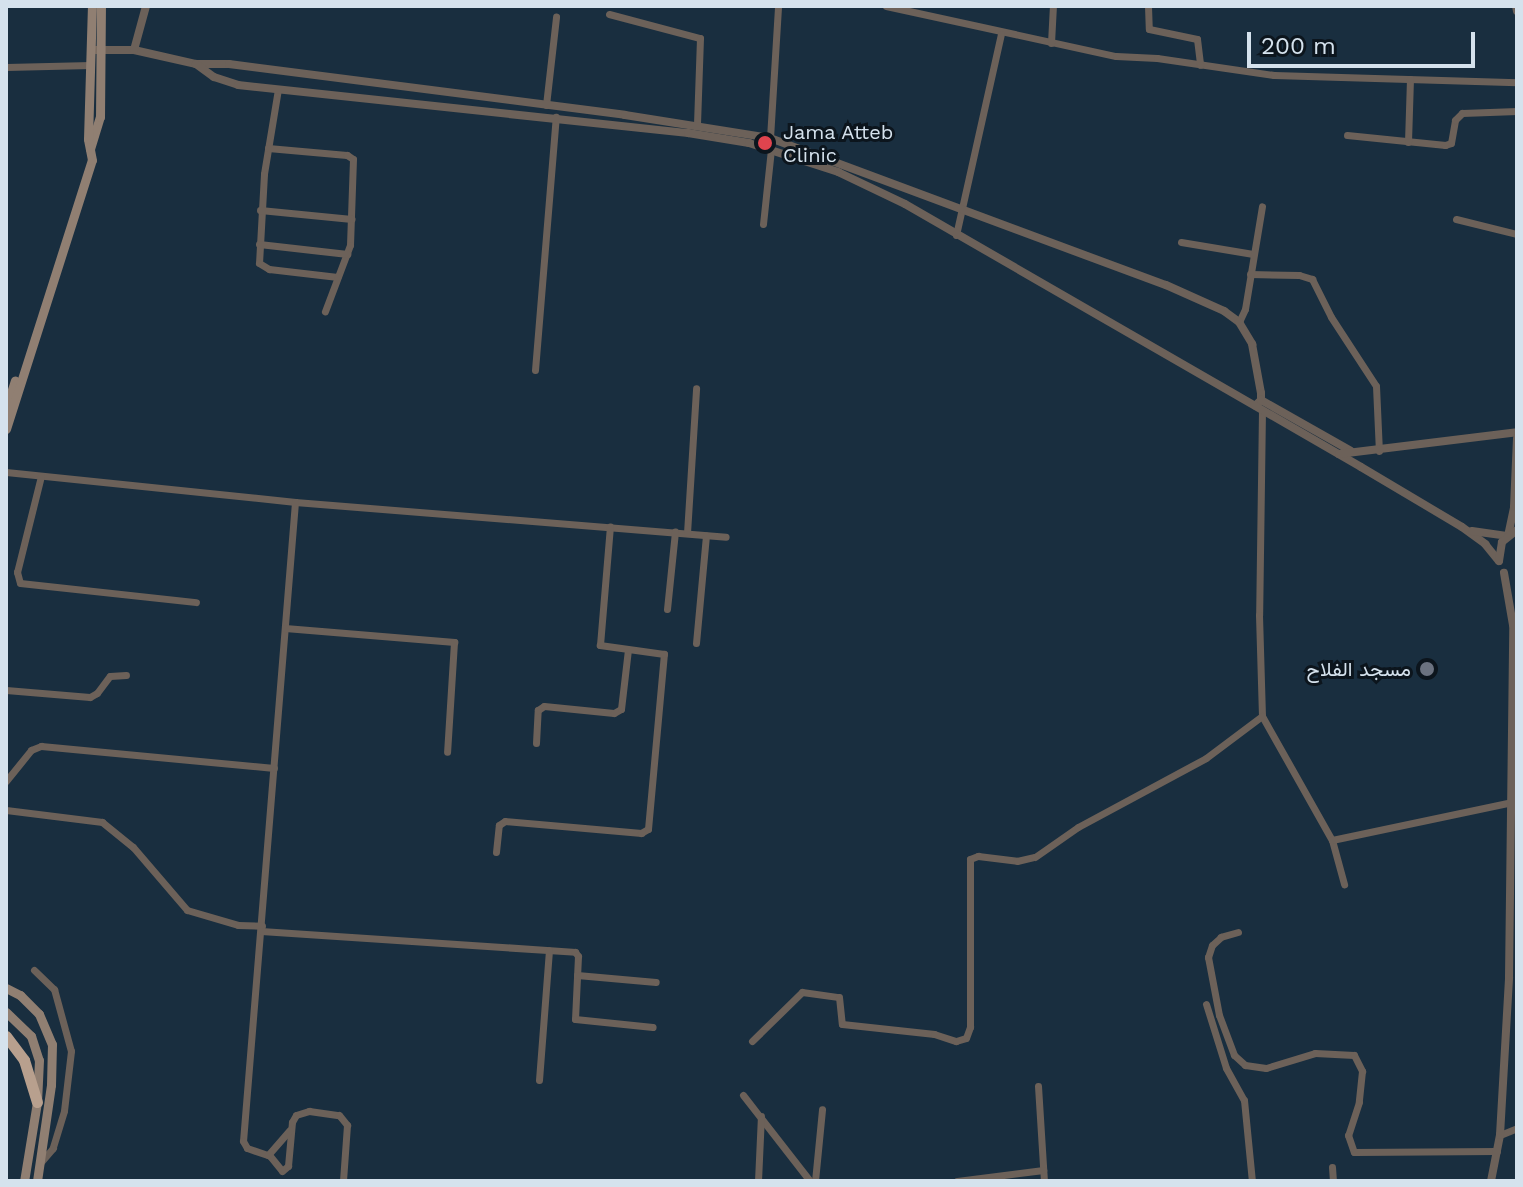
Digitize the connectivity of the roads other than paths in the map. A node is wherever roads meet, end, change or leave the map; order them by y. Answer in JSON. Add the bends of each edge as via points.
{"nodes":[{"id":1,"x":92,"y":6,"type":"edge"},
{"id":2,"x":101,"y":6,"type":"edge"},
{"id":3,"x":146,"y":6,"type":"edge"},
{"id":4,"x":778,"y":6,"type":"edge"},
{"id":5,"x":888,"y":6,"type":"edge"},
{"id":6,"x":1053,"y":6,"type":"edge"},
{"id":7,"x":1148,"y":6,"type":"edge"},
{"id":8,"x":609,"y":14,"type":"dead end"},
{"id":9,"x":556,"y":17,"type":"dead end"},
{"id":10,"x":1001,"y":34,"type":"junction"},
{"id":11,"x":1051,"y":43,"type":"junction"},
{"id":12,"x":96,"y":50,"type":"junction"},
{"id":13,"x":134,"y":50,"type":"junction"},
{"id":14,"x":196,"y":64,"type":"junction"},
{"id":15,"x":91,"y":65,"type":"junction"},
{"id":16,"x":1200,"y":65,"type":"junction"},
{"id":17,"x":6,"y":67,"type":"edge"},
{"id":18,"x":1410,"y":79,"type":"junction"},
{"id":19,"x":1517,"y":82,"type":"edge"},
{"id":20,"x":278,"y":89,"type":"junction"},
{"id":21,"x":417,"y":89,"type":"junction"},
{"id":22,"x":416,"y":102,"type":"junction"},
{"id":23,"x":546,"y":105,"type":"junction"},
{"id":24,"x":1517,"y":111,"type":"edge"},
{"id":25,"x":556,"y":117,"type":"junction"},
{"id":26,"x":697,"y":124,"type":"junction"},
{"id":27,"x":1347,"y":135,"type":"dead end"},
{"id":28,"x":770,"y":138,"type":"junction"},
{"id":29,"x":1408,"y":142,"type":"junction"},
{"id":30,"x":268,"y":148,"type":"junction"},
{"id":31,"x":771,"y":149,"type":"junction"},
{"id":32,"x":89,"y":151,"type":"junction"},
{"id":33,"x":884,"y":178,"type":"junction"},
{"id":34,"x":880,"y":191,"type":"junction"},
{"id":35,"x":1262,"y":206,"type":"dead end"},
{"id":36,"x":962,"y":209,"type":"junction"},
{"id":37,"x":260,"y":210,"type":"junction"},
{"id":38,"x":352,"y":219,"type":"junction"},
{"id":39,"x":1456,"y":219,"type":"dead end"},
{"id":40,"x":763,"y":224,"type":"dead end"},
{"id":41,"x":1517,"y":234,"type":"edge"},
{"id":42,"x":956,"y":235,"type":"junction"},
{"id":43,"x":1181,"y":242,"type":"dead end"},
{"id":44,"x":259,"y":244,"type":"junction"},
{"id":45,"x":347,"y":254,"type":"junction"},
{"id":46,"x":1253,"y":254,"type":"junction"},
{"id":47,"x":1250,"y":274,"type":"junction"},
{"id":48,"x":338,"y":277,"type":"junction"},
{"id":49,"x":325,"y":311,"type":"dead end"},
{"id":50,"x":1239,"y":322,"type":"junction"},
{"id":51,"x":535,"y":370,"type":"dead end"},
{"id":52,"x":696,"y":388,"type":"dead end"},
{"id":53,"x":1259,"y":405,"type":"junction"},
{"id":54,"x":6,"y":408,"type":"edge"},
{"id":55,"x":6,"y":429,"type":"edge"},
{"id":56,"x":1517,"y":435,"type":"edge"},
{"id":57,"x":1379,"y":451,"type":"junction"},
{"id":58,"x":1352,"y":452,"type":"junction"},
{"id":59,"x":1338,"y":454,"type":"junction"},
{"id":60,"x":6,"y":472,"type":"edge"},
{"id":61,"x":41,"y":476,"type":"junction"},
{"id":62,"x":1515,"y":491,"type":"junction"},
{"id":63,"x":1517,"y":501,"type":"edge"},
{"id":64,"x":295,"y":502,"type":"junction"},
{"id":65,"x":610,"y":526,"type":"junction"},
{"id":66,"x":1462,"y":527,"type":"junction"},
{"id":67,"x":1517,"y":530,"type":"edge"},
{"id":68,"x":675,"y":531,"type":"junction"},
{"id":69,"x":687,"y":533,"type":"junction"},
{"id":70,"x":706,"y":535,"type":"junction"},
{"id":71,"x":1507,"y":536,"type":"junction"},
{"id":72,"x":726,"y":537,"type":"dead end"},
{"id":73,"x":1499,"y":561,"type":"junction"},
{"id":74,"x":1504,"y":573,"type":"junction"},
{"id":75,"x":1517,"y":582,"type":"edge"},
{"id":76,"x":196,"y":602,"type":"dead end"},
{"id":77,"x":1517,"y":607,"type":"edge"},
{"id":78,"x":667,"y":609,"type":"dead end"},
{"id":79,"x":1513,"y":625,"type":"junction"},
{"id":80,"x":285,"y":628,"type":"junction"},
{"id":81,"x":696,"y":643,"type":"dead end"},
{"id":82,"x":628,"y":649,"type":"junction"},
{"id":83,"x":126,"y":675,"type":"dead end"},
{"id":84,"x":6,"y":690,"type":"edge"},
{"id":85,"x":1262,"y":716,"type":"junction"},
{"id":86,"x":536,"y":743,"type":"dead end"},
{"id":87,"x":447,"y":752,"type":"dead end"},
{"id":88,"x":274,"y":768,"type":"junction"},
{"id":89,"x":6,"y":781,"type":"edge"},
{"id":90,"x":1514,"y":801,"type":"edge"},
{"id":91,"x":6,"y":810,"type":"edge"},
{"id":92,"x":1332,"y":840,"type":"junction"},
{"id":93,"x":496,"y":852,"type":"dead end"},
{"id":94,"x":1344,"y":884,"type":"dead end"},
{"id":95,"x":262,"y":928,"type":"junction"},
{"id":96,"x":1238,"y":932,"type":"dead end"},
{"id":97,"x":549,"y":950,"type":"junction"},
{"id":98,"x":34,"y":970,"type":"dead end"},
{"id":99,"x":577,"y":975,"type":"junction"},
{"id":100,"x":656,"y":982,"type":"dead end"},
{"id":101,"x":6,"y":988,"type":"edge"},
{"id":102,"x":1206,"y":1004,"type":"dead end"},
{"id":103,"x":6,"y":1012,"type":"edge"},
{"id":104,"x":653,"y":1027,"type":"dead end"},
{"id":105,"x":6,"y":1036,"type":"edge"},
{"id":106,"x":752,"y":1041,"type":"dead end"},
{"id":107,"x":539,"y":1080,"type":"dead end"},
{"id":108,"x":1038,"y":1086,"type":"dead end"},
{"id":109,"x":743,"y":1095,"type":"dead end"},
{"id":110,"x":37,"y":1102,"type":"junction"},
{"id":111,"x":822,"y":1109,"type":"dead end"},
{"id":112,"x":761,"y":1116,"type":"junction"},
{"id":113,"x":291,"y":1128,"type":"junction"},
{"id":114,"x":1517,"y":1128,"type":"edge"},
{"id":115,"x":1500,"y":1135,"type":"junction"},
{"id":116,"x":1497,"y":1151,"type":"junction"},
{"id":117,"x":268,"y":1155,"type":"junction"},
{"id":118,"x":40,"y":1163,"type":"junction"},
{"id":119,"x":1332,"y":1167,"type":"dead end"},
{"id":120,"x":1043,"y":1170,"type":"junction"},
{"id":121,"x":24,"y":1181,"type":"edge"},
{"id":122,"x":37,"y":1181,"type":"edge"},
{"id":123,"x":343,"y":1181,"type":"edge"},
{"id":124,"x":758,"y":1181,"type":"edge"},
{"id":125,"x":813,"y":1181,"type":"edge"},
{"id":126,"x":957,"y":1181,"type":"edge"},
{"id":127,"x":1044,"y":1181,"type":"edge"},
{"id":128,"x":1252,"y":1181,"type":"edge"},
{"id":129,"x":1333,"y":1181,"type":"edge"},
{"id":130,"x":1491,"y":1181,"type":"edge"}],
"edges":[{"from":1,"to":12,"type":"main road"},
{"from":2,"to":12,"type":"main road"},
{"from":3,"to":13,"type":"street"},
{"from":4,"to":28,"type":"street"},
{"from":5,"to":10,"type":"street"},
{"from":6,"to":11,"type":"street"},
{"from":7,"to":16,"type":"street","via":[[1149,29],[1197,39]]},
{"from":8,"to":26,"type":"street","via":[[700,38]]},
{"from":9,"to":23,"type":"street"},
{"from":10,"to":11,"type":"street"},
{"from":10,"to":36,"type":"street"},
{"from":11,"to":16,"type":"street"},
{"from":12,"to":13,"type":"street"},
{"from":12,"to":15,"type":"main road"},
{"from":12,"to":32,"type":"main road","via":[[99,123]]},
{"from":13,"to":14,"type":"street"},
{"from":14,"to":20,"type":"street","via":[[228,83]]},
{"from":14,"to":21,"type":"street"},
{"from":15,"to":17,"type":"street"},
{"from":15,"to":32,"type":"main road"},
{"from":16,"to":18,"type":"street","via":[[1274,75]]},
{"from":18,"to":19,"type":"street"},
{"from":18,"to":29,"type":"street"},
{"from":20,"to":22,"type":"street"},
{"from":20,"to":30,"type":"street"},
{"from":21,"to":22,"type":"street"},
{"from":21,"to":23,"type":"street"},
{"from":22,"to":25,"type":"street"},
{"from":23,"to":26,"type":"street"},
{"from":24,"to":29,"type":"street","via":[[1462,113],[1448,145]]},
{"from":25,"to":31,"type":"street"},
{"from":25,"to":51,"type":"street"},
{"from":26,"to":28,"type":"street"},
{"from":27,"to":29,"type":"street"},
{"from":28,"to":33,"type":"street"},
{"from":30,"to":37,"type":"street"},
{"from":30,"to":38,"type":"street","via":[[350,156]]},
{"from":31,"to":34,"type":"street"},
{"from":31,"to":40,"type":"street"},
{"from":32,"to":54,"type":"main road"},
{"from":32,"to":55,"type":"main road","via":[[92,160]]},
{"from":33,"to":34,"type":"street"},
{"from":33,"to":36,"type":"street"},
{"from":34,"to":42,"type":"street"},
{"from":35,"to":46,"type":"street"},
{"from":36,"to":42,"type":"street"},
{"from":36,"to":50,"type":"street","via":[[1207,302]]},
{"from":37,"to":38,"type":"street"},
{"from":37,"to":44,"type":"street"},
{"from":38,"to":45,"type":"street"},
{"from":39,"to":41,"type":"street"},
{"from":42,"to":53,"type":"street"},
{"from":43,"to":46,"type":"street"},
{"from":44,"to":45,"type":"street"},
{"from":44,"to":48,"type":"street","via":[[257,258],[264,267]]},
{"from":45,"to":48,"type":"street"},
{"from":46,"to":47,"type":"street"},
{"from":47,"to":50,"type":"street"},
{"from":47,"to":57,"type":"street","via":[[1312,279],[1376,386]]},
{"from":48,"to":49,"type":"street"},
{"from":50,"to":53,"type":"street","via":[[1252,344]]},
{"from":52,"to":69,"type":"street"},
{"from":53,"to":58,"type":"street"},
{"from":53,"to":59,"type":"street"},
{"from":53,"to":85,"type":"street"},
{"from":56,"to":57,"type":"street"},
{"from":56,"to":62,"type":"street"},
{"from":57,"to":58,"type":"street"},
{"from":58,"to":59,"type":"street"},
{"from":59,"to":66,"type":"street"},
{"from":60,"to":61,"type":"street"},
{"from":61,"to":64,"type":"street"},
{"from":61,"to":76,"type":"street","via":[[17,572],[20,583]]},
{"from":62,"to":63,"type":"street"},
{"from":62,"to":71,"type":"street"},
{"from":64,"to":65,"type":"street"},
{"from":64,"to":80,"type":"street"},
{"from":65,"to":68,"type":"street"},
{"from":65,"to":82,"type":"street","via":[[599,641],[602,647]]},
{"from":66,"to":71,"type":"street"},
{"from":66,"to":73,"type":"street"},
{"from":67,"to":71,"type":"street"},
{"from":68,"to":69,"type":"street"},
{"from":68,"to":78,"type":"street"},
{"from":69,"to":70,"type":"street"},
{"from":70,"to":72,"type":"street"},
{"from":70,"to":81,"type":"street"},
{"from":71,"to":73,"type":"street"},
{"from":73,"to":74,"type":"street"},
{"from":74,"to":75,"type":"street"},
{"from":74,"to":79,"type":"street"},
{"from":77,"to":79,"type":"street"},
{"from":79,"to":90,"type":"street"},
{"from":80,"to":87,"type":"street","via":[[454,642]]},
{"from":80,"to":88,"type":"street"},
{"from":82,"to":86,"type":"street","via":[[623,707],[614,713],[540,707]]},
{"from":82,"to":93,"type":"street","via":[[664,654],[648,829],[641,833],[501,822]]},
{"from":83,"to":84,"type":"street","via":[[110,676],[90,697]]},
{"from":85,"to":92,"type":"street"},
{"from":85,"to":106,"type":"street","via":[[1206,758],[1078,827],[1035,857],[970,859],[966,1038],[956,1041],[842,1024],[839,997],[802,992]]},
{"from":88,"to":89,"type":"street","via":[[41,746],[31,750]]},
{"from":88,"to":95,"type":"street"},
{"from":90,"to":92,"type":"street"},
{"from":90,"to":115,"type":"street"},
{"from":91,"to":95,"type":"street","via":[[102,822],[133,847],[187,910]]},
{"from":92,"to":94,"type":"street"},
{"from":95,"to":97,"type":"street"},
{"from":95,"to":117,"type":"street","via":[[243,1141],[247,1148]]},
{"from":96,"to":116,"type":"street","via":[[1221,937],[1208,957],[1219,1015],[1234,1055],[1245,1065],[1266,1068],[1315,1053],[1354,1055],[1362,1071],[1348,1135],[1354,1152]]},
{"from":97,"to":99,"type":"street","via":[[577,953]]},
{"from":97,"to":107,"type":"street"},
{"from":98,"to":118,"type":"street","via":[[54,989],[71,1051],[64,1111],[53,1148]]},
{"from":99,"to":100,"type":"street"},
{"from":99,"to":104,"type":"street","via":[[577,1021]]},
{"from":101,"to":118,"type":"main road","via":[[39,1014],[52,1044]]},
{"from":102,"to":128,"type":"street","via":[[1226,1068],[1244,1100]]},
{"from":103,"to":110,"type":"main road","via":[[35,1045]]},
{"from":105,"to":110,"type":"highway","via":[[24,1060]]},
{"from":108,"to":120,"type":"street"},
{"from":109,"to":112,"type":"street"},
{"from":110,"to":121,"type":"main road"},
{"from":111,"to":125,"type":"street"},
{"from":112,"to":124,"type":"street"},
{"from":112,"to":125,"type":"street"},
{"from":113,"to":117,"type":"street"},
{"from":113,"to":117,"type":"street","via":[[287,1168],[280,1170]]},
{"from":113,"to":123,"type":"street","via":[[296,1115],[309,1111],[344,1119]]},
{"from":114,"to":115,"type":"street"},
{"from":115,"to":116,"type":"street"},
{"from":116,"to":130,"type":"street"},
{"from":118,"to":122,"type":"main road"},
{"from":119,"to":129,"type":"street"},
{"from":120,"to":126,"type":"street"},
{"from":120,"to":127,"type":"street"}]}
